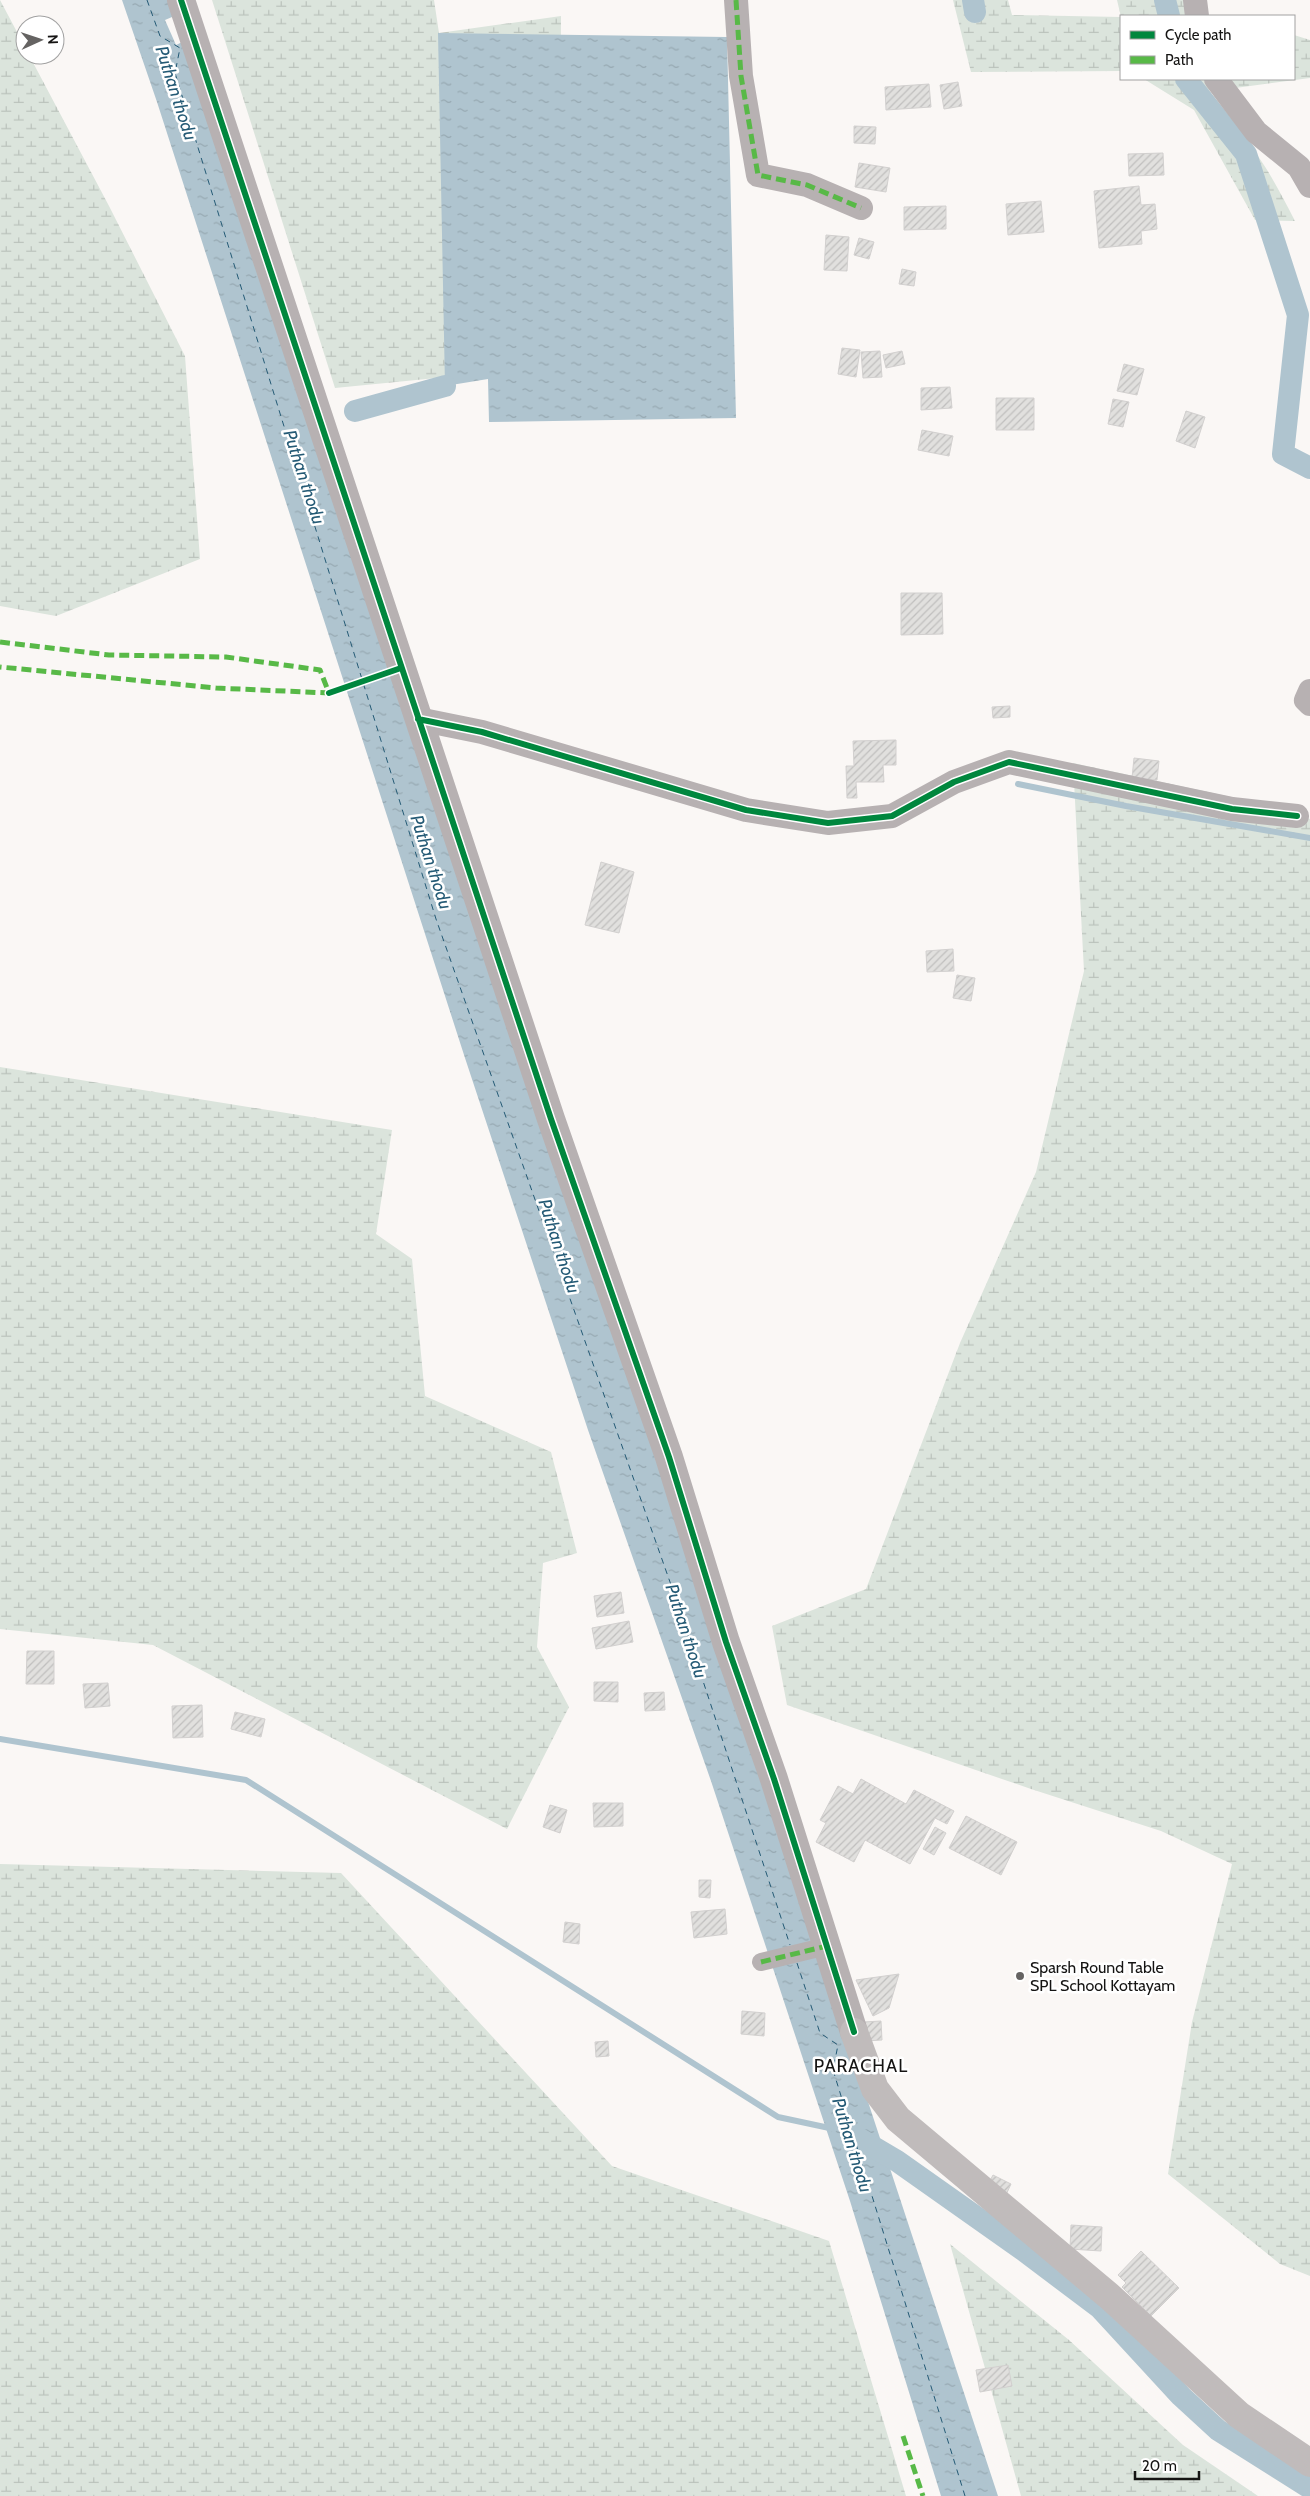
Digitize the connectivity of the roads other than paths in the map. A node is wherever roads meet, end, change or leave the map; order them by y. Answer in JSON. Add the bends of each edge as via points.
{"nodes":[{"id":1,"x":181,"y":0,"type":"edge"},
{"id":2,"x":736,"y":0,"type":"edge"},
{"id":3,"x":1195,"y":0,"type":"edge"},
{"id":4,"x":1197,"y":15,"type":"edge"},
{"id":5,"x":1220,"y":86,"type":"edge"},
{"id":6,"x":1310,"y":186,"type":"edge"},
{"id":7,"x":861,"y":208,"type":"dead end"},
{"id":8,"x":1310,"y":691,"type":"edge"},
{"id":9,"x":1310,"y":704,"type":"edge"},
{"id":10,"x":418,"y":719,"type":"junction"},
{"id":11,"x":1297,"y":816,"type":"dead end"},
{"id":12,"x":827,"y":1946,"type":"junction"},
{"id":13,"x":761,"y":1962,"type":"dead end"},
{"id":14,"x":854,"y":2032,"type":"joint"},
{"id":15,"x":1310,"y":2463,"type":"edge"}],
"edges":[{"from":1,"to":10,"type":"street"},
{"from":2,"to":7,"type":"street","via":[[741,76],[758,175],[807,185]]},
{"from":3,"to":4,"type":"street"},
{"from":5,"to":6,"type":"street","via":[[1256,132],[1299,167]]},
{"from":8,"to":9,"type":"street","via":[[1306,700]]},
{"from":10,"to":11,"type":"street","via":[[482,732],[746,810],[828,823],[892,816],[954,782],[1009,762],[1232,809]]},
{"from":10,"to":12,"type":"street","via":[[551,1119],[669,1457],[726,1642]]},
{"from":12,"to":13,"type":"street"},
{"from":12,"to":14,"type":"street"},
{"from":14,"to":15,"type":"main road","via":[[875,2089],[898,2119],[1109,2296],[1239,2415]]}]}
